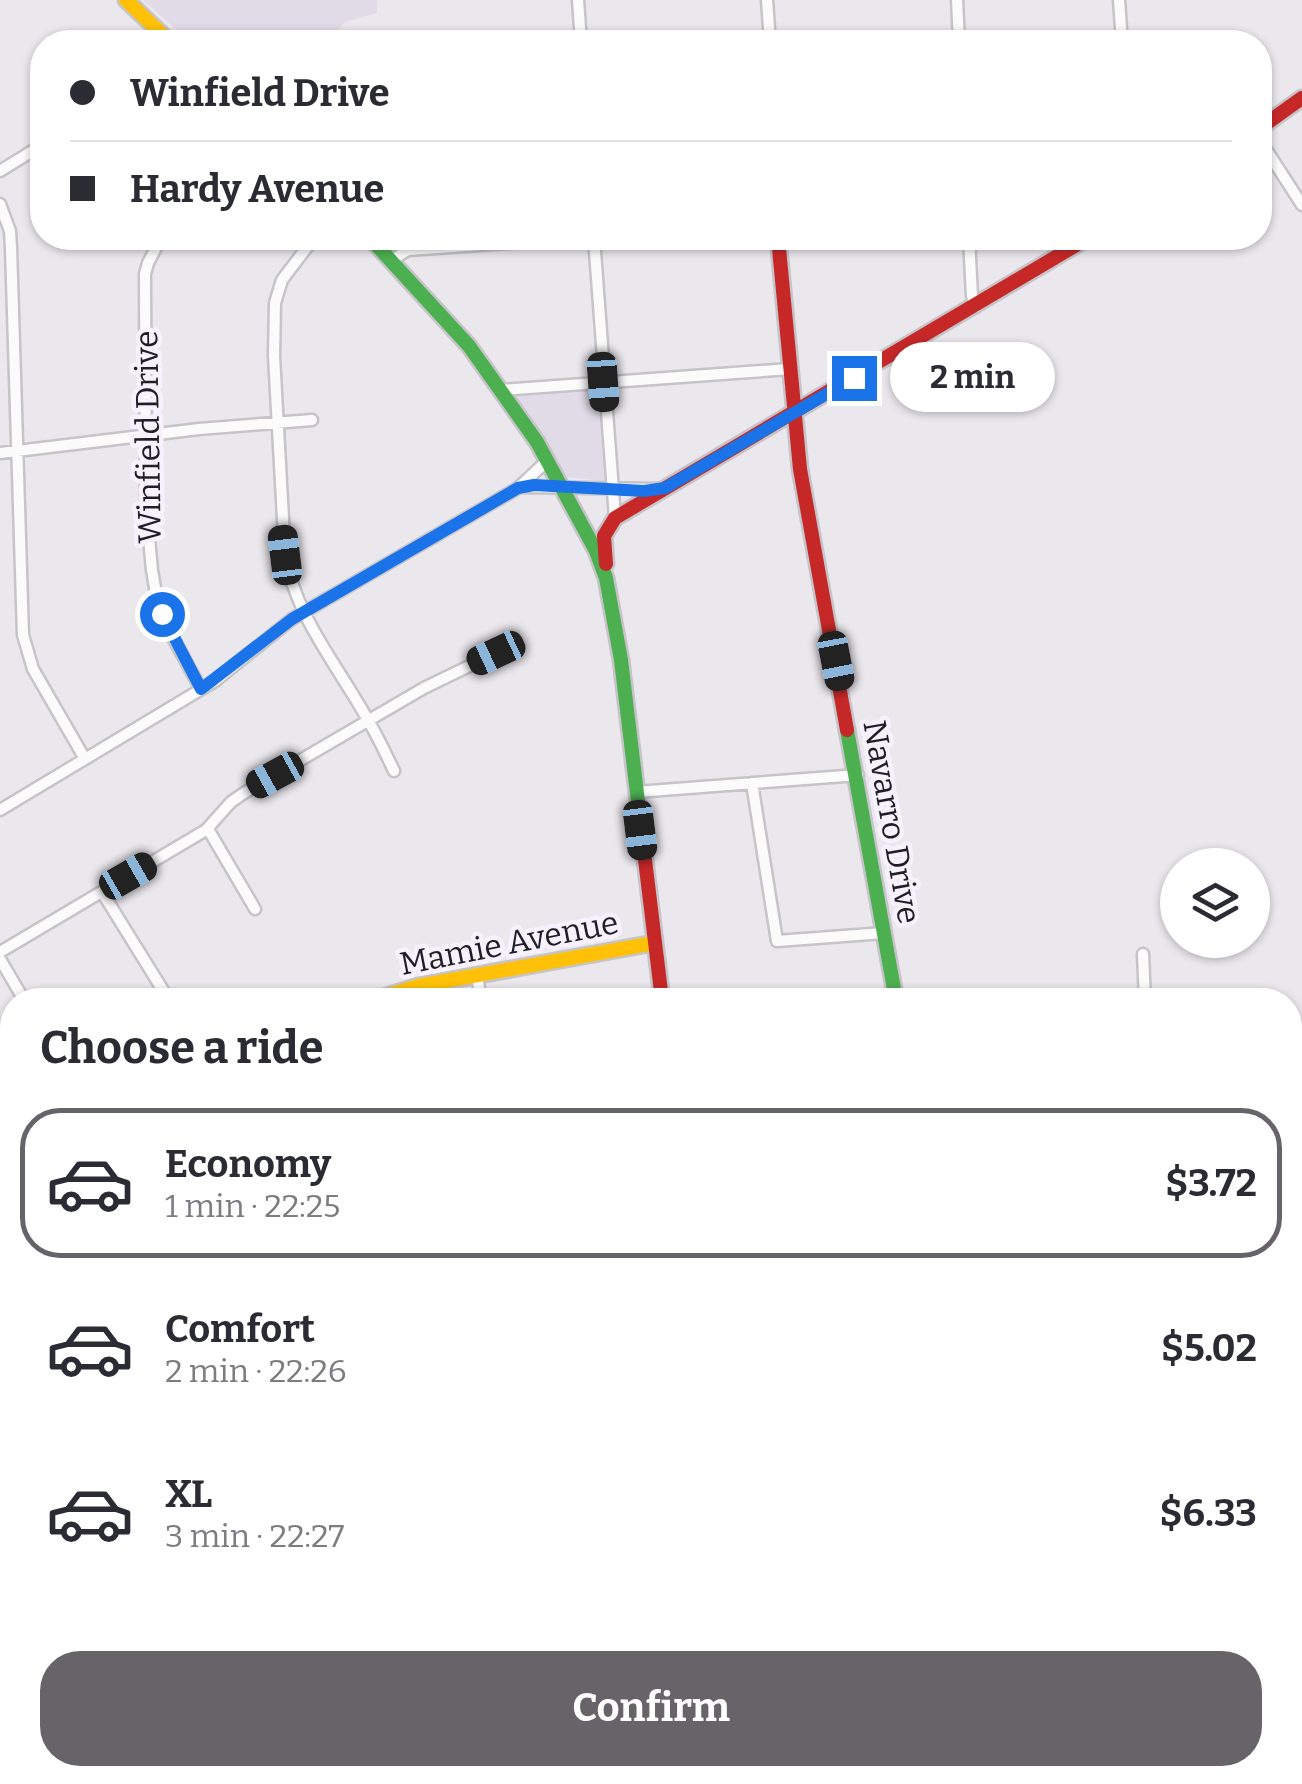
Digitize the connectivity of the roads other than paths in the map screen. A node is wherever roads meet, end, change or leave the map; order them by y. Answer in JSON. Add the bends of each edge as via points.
{"nodes":[{"id":1,"x":126,"y":0,"type":"edge"},
{"id":2,"x":578,"y":0,"type":"edge"},
{"id":3,"x":767,"y":0,"type":"edge"},
{"id":4,"x":957,"y":0,"type":"edge"},
{"id":5,"x":1119,"y":0,"type":"edge"},
{"id":6,"x":156,"y":30,"type":"edge"},
{"id":7,"x":580,"y":30,"type":"edge"},
{"id":8,"x":769,"y":30,"type":"edge"},
{"id":9,"x":958,"y":30,"type":"edge"},
{"id":10,"x":1121,"y":30,"type":"edge"},
{"id":11,"x":1302,"y":98,"type":"edge"},
{"id":12,"x":1272,"y":119,"type":"edge"},
{"id":13,"x":30,"y":152,"type":"edge"},
{"id":14,"x":1272,"y":158,"type":"edge"},
{"id":15,"x":0,"y":171,"type":"edge"},
{"id":16,"x":0,"y":204,"type":"edge"},
{"id":17,"x":1302,"y":204,"type":"edge"},
{"id":18,"x":155,"y":250,"type":"edge"},
{"id":19,"x":305,"y":250,"type":"edge"},
{"id":20,"x":382,"y":250,"type":"edge"},
{"id":21,"x":408,"y":250,"type":"edge"},
{"id":22,"x":595,"y":250,"type":"edge"},
{"id":23,"x":779,"y":250,"type":"edge"},
{"id":24,"x":970,"y":250,"type":"edge"},
{"id":25,"x":1069,"y":250,"type":"edge"},
{"id":26,"x":392,"y":260,"type":"junction"},
{"id":27,"x":976,"y":307,"type":"junction"},
{"id":28,"x":790,"y":369,"type":"junction"},
{"id":29,"x":603,"y":382,"type":"junction"},
{"id":30,"x":500,"y":390,"type":"junction"},
{"id":31,"x":793,"y":414,"type":"junction"},
{"id":32,"x":312,"y":420,"type":"dead end"},
{"id":33,"x":277,"y":422,"type":"junction"},
{"id":34,"x":146,"y":436,"type":"junction"},
{"id":35,"x":15,"y":452,"type":"junction"},
{"id":36,"x":0,"y":453,"type":"edge"},
{"id":37,"x":548,"y":460,"type":"junction"},
{"id":38,"x":562,"y":486,"type":"junction"},
{"id":39,"x":518,"y":488,"type":"junction"},
{"id":40,"x":612,"y":488,"type":"junction"},
{"id":41,"x":665,"y":488,"type":"junction"},
{"id":42,"x":615,"y":518,"type":"junction"},
{"id":43,"x":606,"y":578,"type":"junction"},
{"id":44,"x":302,"y":613,"type":"junction"},
{"id":45,"x":496,"y":653,"type":"dead end"},
{"id":46,"x":201,"y":689,"type":"junction"},
{"id":47,"x":369,"y":721,"type":"junction"},
{"id":48,"x":85,"y":760,"type":"junction"},
{"id":49,"x":394,"y":770,"type":"dead end"},
{"id":50,"x":858,"y":776,"type":"junction"},
{"id":51,"x":752,"y":783,"type":"junction"},
{"id":52,"x":636,"y":792,"type":"junction"},
{"id":53,"x":0,"y":810,"type":"edge"},
{"id":54,"x":208,"y":829,"type":"junction"},
{"id":55,"x":102,"y":892,"type":"junction"},
{"id":56,"x":255,"y":909,"type":"dead end"},
{"id":57,"x":884,"y":932,"type":"junction"},
{"id":58,"x":654,"y":943,"type":"junction"},
{"id":59,"x":1142,"y":954,"type":"dead end"},
{"id":60,"x":0,"y":955,"type":"edge"},
{"id":61,"x":477,"y":976,"type":"junction"},
{"id":62,"x":18,"y":988,"type":"edge"},
{"id":63,"x":162,"y":988,"type":"edge"},
{"id":64,"x":412,"y":988,"type":"edge"},
{"id":65,"x":479,"y":988,"type":"edge"},
{"id":66,"x":660,"y":988,"type":"edge"},
{"id":67,"x":894,"y":988,"type":"edge"},
{"id":68,"x":1144,"y":988,"type":"edge"}],
"edges":[{"from":1,"to":6,"type":"street"},
{"from":2,"to":7,"type":"street"},
{"from":3,"to":8,"type":"street"},
{"from":4,"to":9,"type":"street"},
{"from":5,"to":10,"type":"street"},
{"from":11,"to":12,"type":"street"},
{"from":13,"to":15,"type":"street"},
{"from":14,"to":17,"type":"street"},
{"from":16,"to":35,"type":"street","via":[[10,231]]},
{"from":18,"to":34,"type":"street","name":"Winfield Drive","via":[[146,274]]},
{"from":19,"to":33,"type":"street","via":[[277,292]]},
{"from":20,"to":26,"type":"street"},
{"from":21,"to":26,"type":"street"},
{"from":22,"to":29,"type":"street"},
{"from":23,"to":28,"type":"street","name":"Navarro Drive"},
{"from":24,"to":27,"type":"street"},
{"from":25,"to":27,"type":"street"},
{"from":26,"to":30,"type":"street"},
{"from":27,"to":31,"type":"street"},
{"from":28,"to":29,"type":"street"},
{"from":28,"to":31,"type":"street","name":"Navarro Drive"},
{"from":29,"to":30,"type":"street"},
{"from":29,"to":40,"type":"street"},
{"from":30,"to":37,"type":"street"},
{"from":31,"to":41,"type":"street"},
{"from":31,"to":50,"type":"street","name":"Navarro Drive"},
{"from":32,"to":33,"type":"street"},
{"from":33,"to":34,"type":"street"},
{"from":33,"to":44,"type":"street","via":[[283,542]]},
{"from":34,"to":35,"type":"street"},
{"from":34,"to":46,"type":"street","name":"Winfield Drive","via":[[156,594]]},
{"from":35,"to":36,"type":"street"},
{"from":35,"to":48,"type":"street","via":[[23,635],[33,670]]},
{"from":37,"to":38,"type":"street"},
{"from":37,"to":39,"type":"street"},
{"from":38,"to":39,"type":"street"},
{"from":38,"to":40,"type":"street"},
{"from":38,"to":43,"type":"street"},
{"from":39,"to":44,"type":"street"},
{"from":40,"to":41,"type":"street"},
{"from":40,"to":42,"type":"street"},
{"from":41,"to":42,"type":"street"},
{"from":42,"to":43,"type":"street","via":[[604,536]]},
{"from":43,"to":52,"type":"street"},
{"from":44,"to":46,"type":"street"},
{"from":44,"to":47,"type":"street"},
{"from":45,"to":47,"type":"street"},
{"from":46,"to":48,"type":"street"},
{"from":47,"to":49,"type":"street"},
{"from":47,"to":54,"type":"street","via":[[244,792]]},
{"from":48,"to":53,"type":"street"},
{"from":50,"to":51,"type":"street"},
{"from":50,"to":57,"type":"street","name":"Navarro Drive"},
{"from":51,"to":52,"type":"street"},
{"from":51,"to":57,"type":"street","via":[[777,941]]},
{"from":52,"to":58,"type":"street"},
{"from":54,"to":55,"type":"street"},
{"from":54,"to":56,"type":"street"},
{"from":55,"to":60,"type":"street"},
{"from":55,"to":63,"type":"street"},
{"from":57,"to":67,"type":"street","name":"Navarro Drive"},
{"from":58,"to":61,"type":"street","name":"Mamie Avenue"},
{"from":58,"to":66,"type":"street"},
{"from":59,"to":68,"type":"street"},
{"from":60,"to":62,"type":"street"},
{"from":61,"to":64,"type":"street","name":"Mamie Avenue"},
{"from":61,"to":65,"type":"street"}]}
